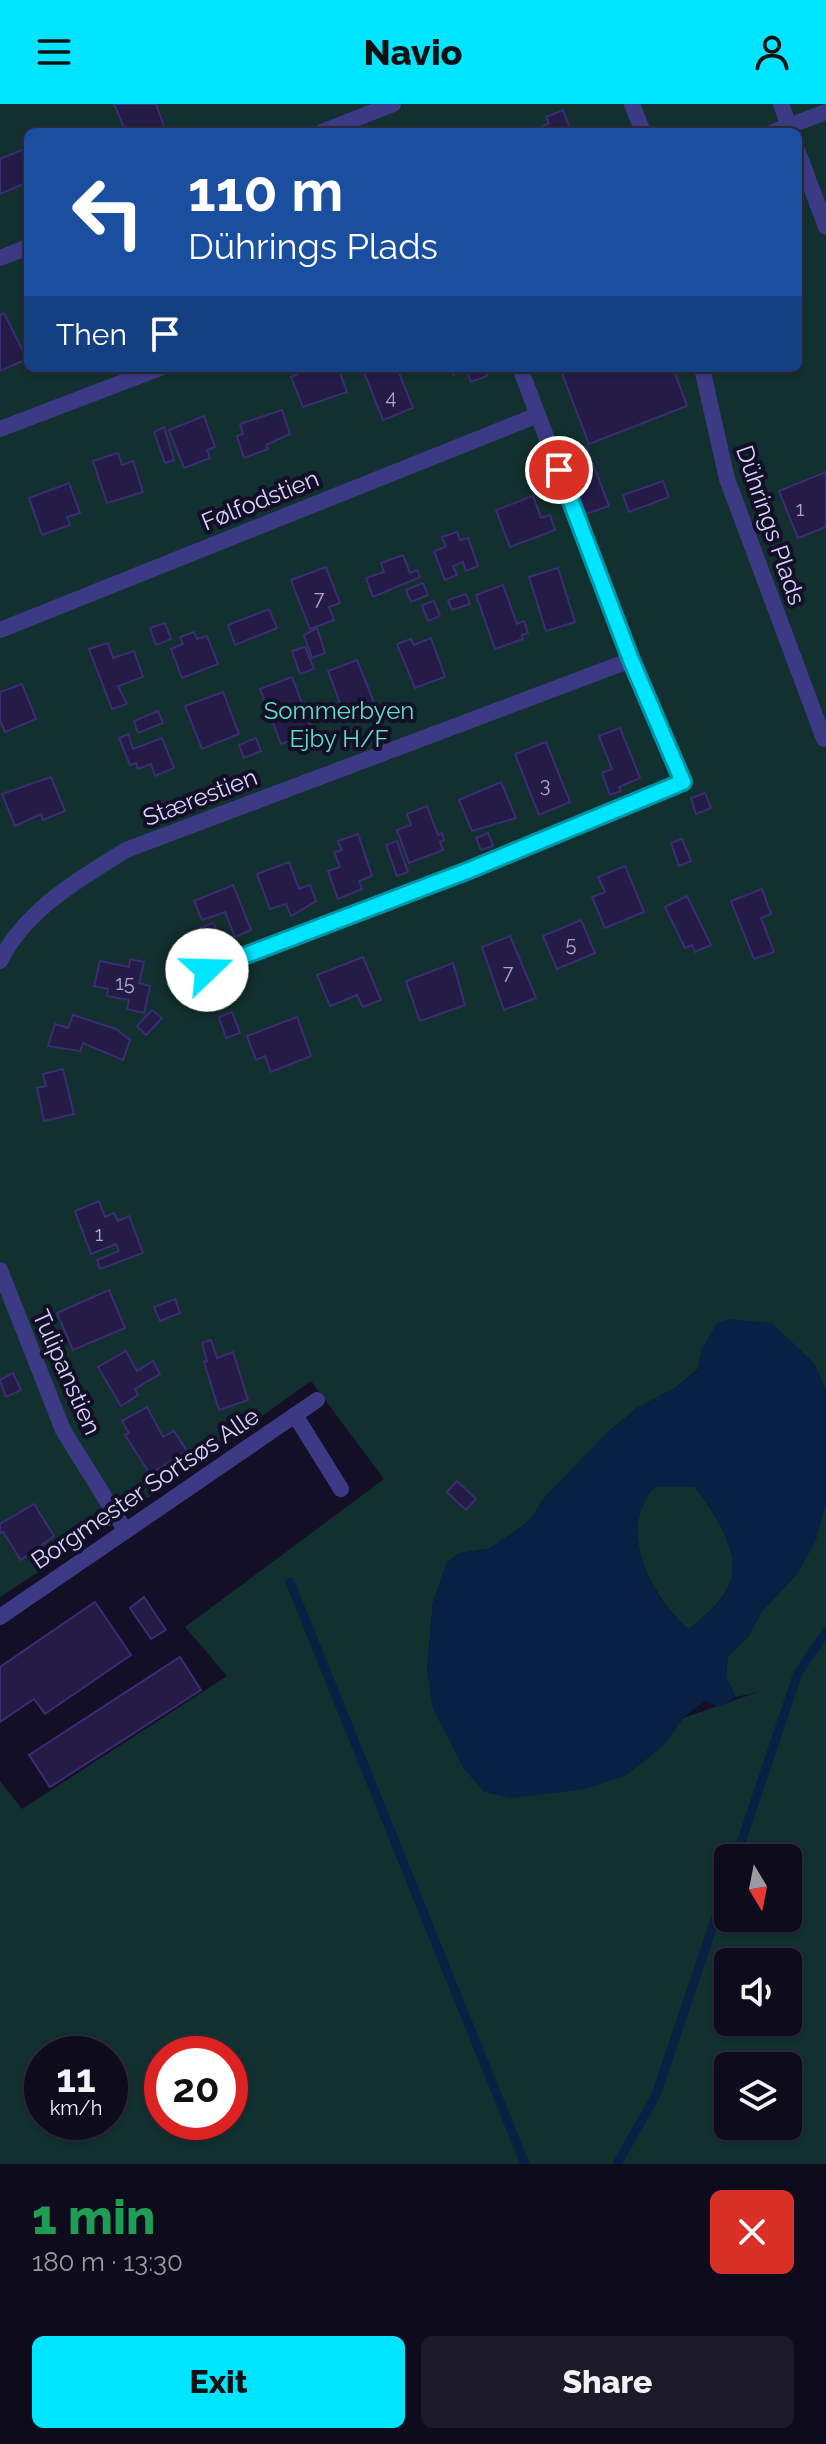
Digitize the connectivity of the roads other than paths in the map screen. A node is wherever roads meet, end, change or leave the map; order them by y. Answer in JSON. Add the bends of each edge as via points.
{"nodes":[{"id":1,"x":393,"y":104,"type":"edge"},
{"id":2,"x":632,"y":104,"type":"edge"},
{"id":3,"x":781,"y":104,"type":"edge"},
{"id":4,"x":826,"y":112,"type":"edge"},
{"id":5,"x":332,"y":128,"type":"edge"},
{"id":6,"x":641,"y":128,"type":"edge"},
{"id":7,"x":784,"y":128,"type":"edge"},
{"id":8,"x":789,"y":128,"type":"edge"},
{"id":9,"x":802,"y":163,"type":"edge"},
{"id":10,"x":826,"y":227,"type":"edge"},
{"id":11,"x":24,"y":249,"type":"edge"},
{"id":12,"x":0,"y":258,"type":"edge"},
{"id":13,"x":150,"y":372,"type":"edge"},
{"id":14,"x":522,"y":372,"type":"edge"},
{"id":15,"x":703,"y":372,"type":"edge"},
{"id":16,"x":538,"y":415,"type":"junction"},
{"id":17,"x":0,"y":429,"type":"edge"},
{"id":18,"x":0,"y":630,"type":"edge"},
{"id":19,"x":631,"y":660,"type":"junction"},
{"id":20,"x":824,"y":739,"type":"edge"},
{"id":21,"x":0,"y":961,"type":"edge"},
{"id":22,"x":207,"y":970,"type":"dead end"},
{"id":23,"x":0,"y":1270,"type":"edge"},
{"id":24,"x":317,"y":1400,"type":"dead end"},
{"id":25,"x":295,"y":1415,"type":"junction"},
{"id":26,"x":341,"y":1489,"type":"dead end"},
{"id":27,"x":125,"y":1530,"type":"junction"},
{"id":28,"x":0,"y":1617,"type":"edge"}],
"edges":[{"from":1,"to":5,"type":"lane"},
{"from":2,"to":6,"type":"lane"},
{"from":3,"to":7,"type":"lane"},
{"from":4,"to":8,"type":"lane"},
{"from":9,"to":10,"type":"lane"},
{"from":11,"to":12,"type":"lane"},
{"from":13,"to":17,"type":"lane"},
{"from":14,"to":16,"type":"lane"},
{"from":15,"to":20,"type":"lane","name":"Dührings Plads","via":[[727,479]]},
{"from":16,"to":18,"type":"lane","name":"Følfodstien"},
{"from":16,"to":19,"type":"lane"},
{"from":19,"to":21,"type":"lane","name":"Stærestien","via":[[126,850],[54,895]]},
{"from":19,"to":22,"type":"lane","via":[[683,782]]},
{"from":23,"to":27,"type":"lane","name":"Tulipanstien","via":[[63,1430]]},
{"from":24,"to":25,"type":"lane","name":"Borgmester Sortsøs Alle"},
{"from":25,"to":26,"type":"lane"},
{"from":25,"to":27,"type":"lane","name":"Borgmester Sortsøs Alle"},
{"from":27,"to":28,"type":"lane","name":"Borgmester Sortsøs Alle"}]}
